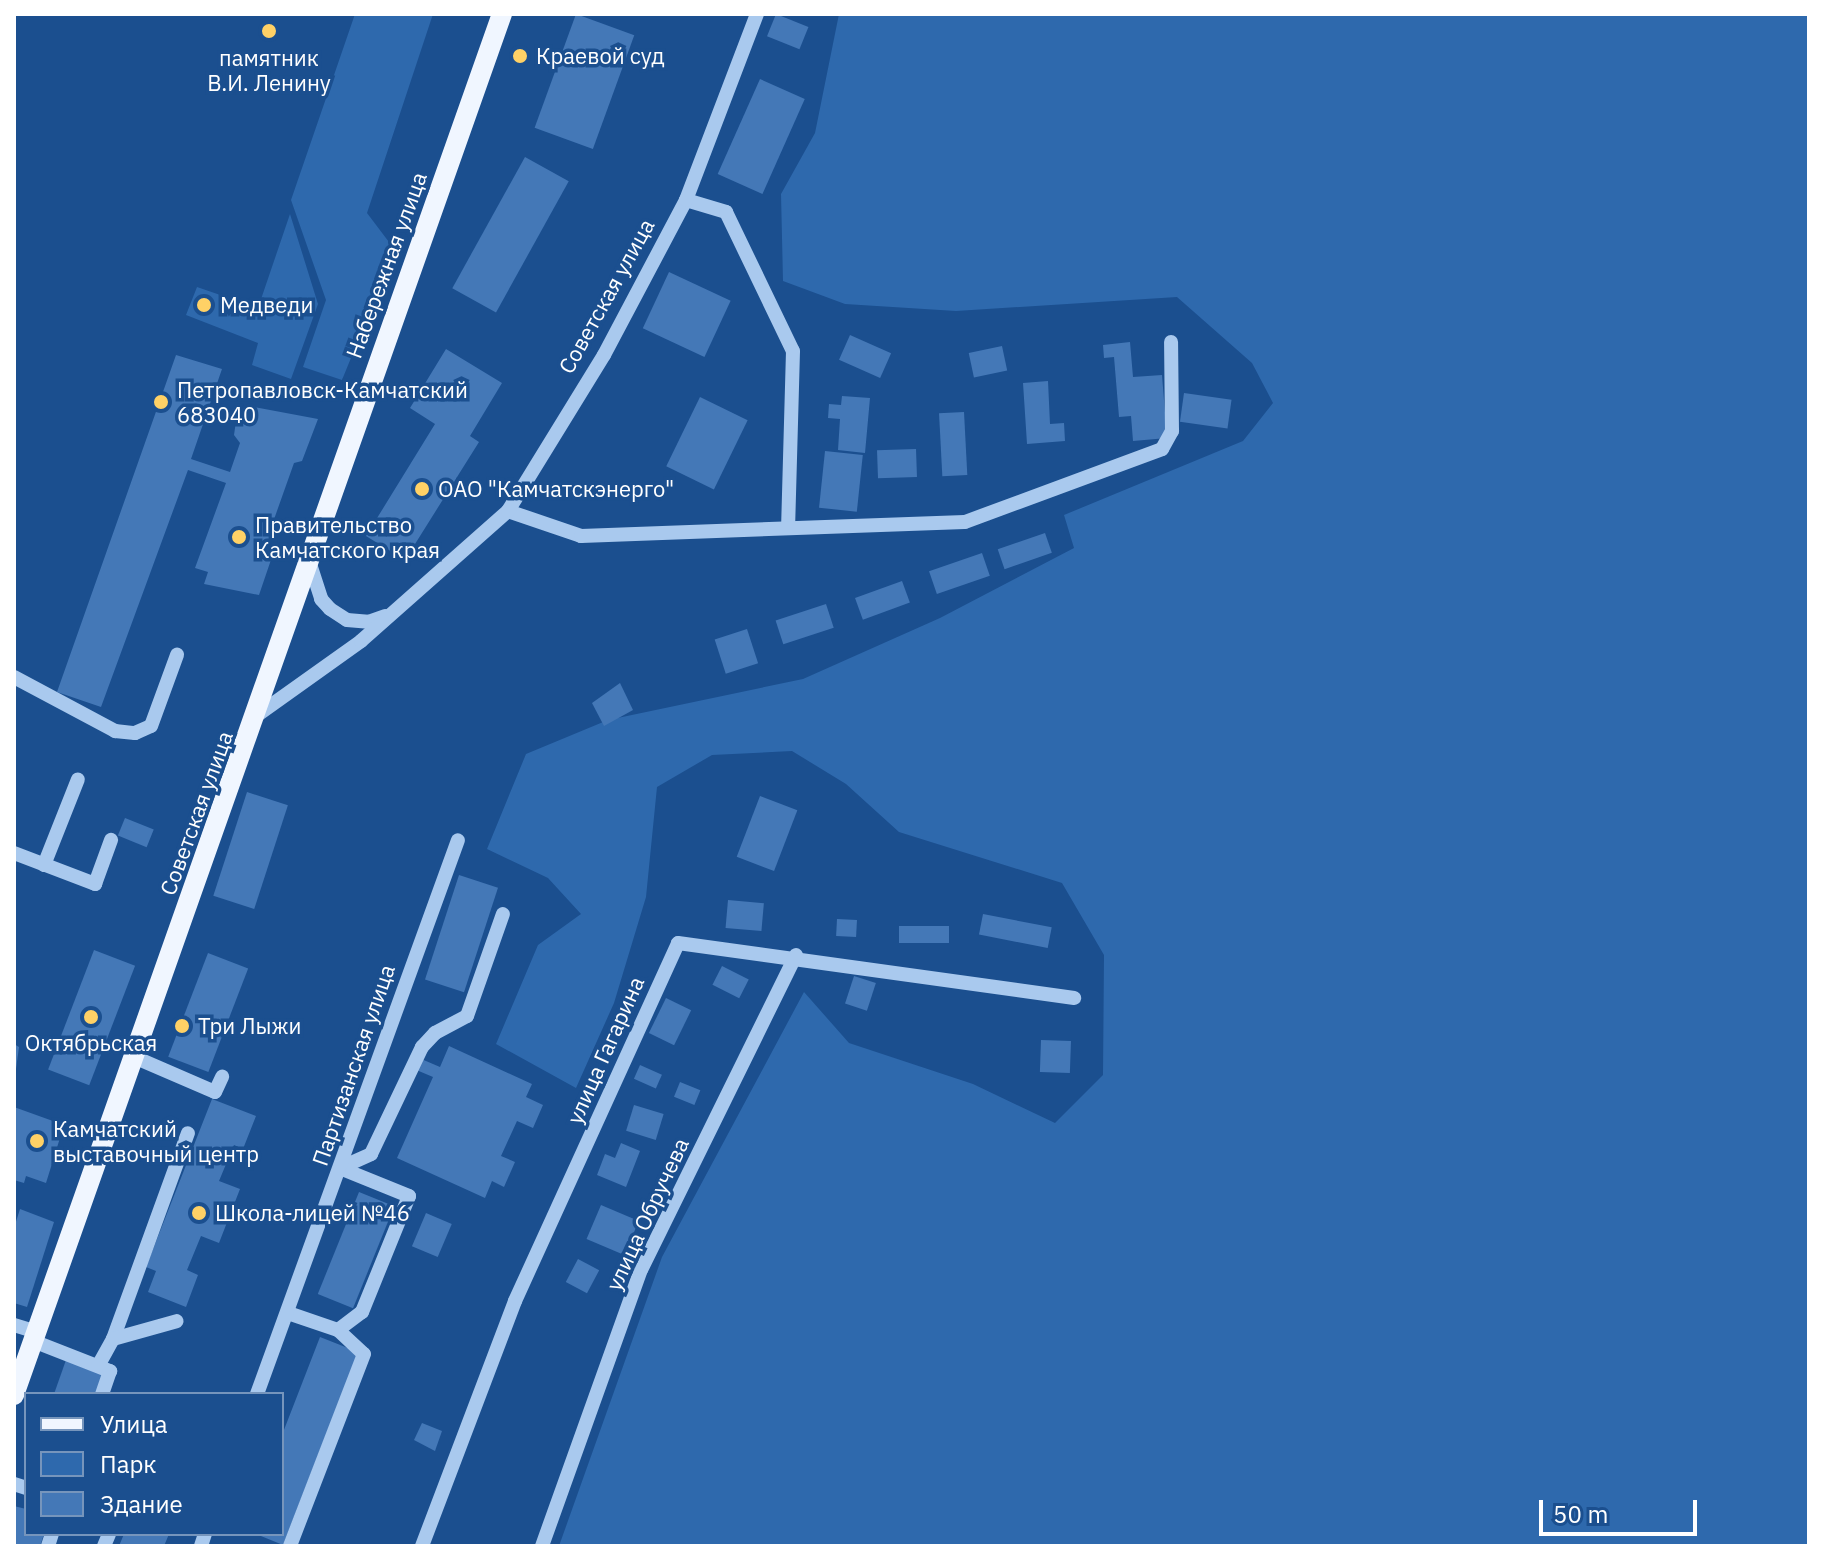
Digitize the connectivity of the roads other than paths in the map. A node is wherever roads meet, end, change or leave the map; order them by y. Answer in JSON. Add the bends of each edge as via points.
{"nodes":[{"id":1,"x":502,"y":14,"type":"edge"},
{"id":2,"x":757,"y":14,"type":"edge"},
{"id":3,"x":686,"y":200,"type":"junction"},
{"id":4,"x":1171,"y":342,"type":"dead end"},
{"id":5,"x":508,"y":511,"type":"junction"},
{"id":6,"x":788,"y":525,"type":"junction"},
{"id":7,"x":309,"y":561,"type":"junction"},
{"id":8,"x":393,"y":613,"type":"junction"},
{"id":9,"x":177,"y":655,"type":"dead end"},
{"id":10,"x":14,"y":677,"type":"edge"},
{"id":11,"x":256,"y":716,"type":"junction"},
{"id":12,"x":78,"y":779,"type":"dead end"},
{"id":13,"x":111,"y":840,"type":"dead end"},
{"id":14,"x":458,"y":840,"type":"dead end"},
{"id":15,"x":14,"y":853,"type":"edge"},
{"id":16,"x":44,"y":865,"type":"junction"},
{"id":17,"x":503,"y":914,"type":"dead end"},
{"id":18,"x":796,"y":955,"type":"junction"},
{"id":19,"x":1074,"y":998,"type":"dead end"},
{"id":20,"x":134,"y":1057,"type":"junction"},
{"id":21,"x":222,"y":1077,"type":"dead end"},
{"id":22,"x":188,"y":1133,"type":"dead end"},
{"id":23,"x":340,"y":1168,"type":"junction"},
{"id":24,"x":288,"y":1313,"type":"junction"},
{"id":25,"x":177,"y":1321,"type":"dead end"},
{"id":26,"x":14,"y":1325,"type":"edge"},
{"id":27,"x":338,"y":1330,"type":"junction"},
{"id":28,"x":35,"y":1336,"type":"junction"},
{"id":29,"x":113,"y":1339,"type":"junction"},
{"id":30,"x":98,"y":1366,"type":"junction"},
{"id":31,"x":103,"y":1392,"type":"edge"},
{"id":32,"x":258,"y":1392,"type":"edge"},
{"id":33,"x":14,"y":1395,"type":"edge"},
{"id":34,"x":290,"y":1546,"type":"edge"},
{"id":35,"x":422,"y":1546,"type":"edge"},
{"id":36,"x":542,"y":1546,"type":"edge"}],
"edges":[{"from":1,"to":7,"type":"main road","name":"Набережная улица"},
{"from":2,"to":3,"type":"street","name":"Советская улица"},
{"from":3,"to":5,"type":"street","name":"Советская улица","via":[[604,355]]},
{"from":3,"to":6,"type":"street","via":[[726,212],[793,351]]},
{"from":4,"to":6,"type":"street","via":[[1172,431],[1162,449],[1139,462],[965,522],[934,527]]},
{"from":5,"to":6,"type":"street","via":[[581,536]]},
{"from":5,"to":8,"type":"street","name":"Советская улица"},
{"from":7,"to":8,"type":"street","via":[[321,599],[347,620],[368,622]]},
{"from":7,"to":11,"type":"main road","name":"Набережная улица"},
{"from":8,"to":11,"type":"street","name":"Советская улица"},
{"from":9,"to":10,"type":"street","via":[[151,726],[135,733],[115,731]]},
{"from":11,"to":20,"type":"main road","name":"Советская улица"},
{"from":12,"to":16,"type":"street"},
{"from":13,"to":16,"type":"street","via":[[95,884]]},
{"from":14,"to":23,"type":"street","name":"Партизанская улица"},
{"from":15,"to":16,"type":"street"},
{"from":17,"to":23,"type":"street","via":[[467,1016],[435,1033],[422,1047],[371,1154]]},
{"from":18,"to":19,"type":"street","name":"улица Гагарина"},
{"from":18,"to":35,"type":"street","name":"улица Гагарина","via":[[678,943],[515,1301]]},
{"from":18,"to":36,"type":"street","name":"улица Обручева","via":[[641,1270]]},
{"from":20,"to":21,"type":"street","via":[[215,1092]]},
{"from":20,"to":28,"type":"main road","name":"Советская улица"},
{"from":22,"to":29,"type":"street"},
{"from":23,"to":24,"type":"street","name":"Партизанская улица"},
{"from":23,"to":27,"type":"street","via":[[409,1196],[362,1312]]},
{"from":24,"to":27,"type":"street"},
{"from":24,"to":32,"type":"street","name":"Партизанская улица"},
{"from":25,"to":29,"type":"street"},
{"from":26,"to":28,"type":"street"},
{"from":27,"to":34,"type":"street","via":[[364,1354]]},
{"from":28,"to":30,"type":"street"},
{"from":28,"to":33,"type":"main road","name":"Советская улица"},
{"from":29,"to":30,"type":"street"},
{"from":30,"to":31,"type":"street","via":[[110,1371]]}]}
